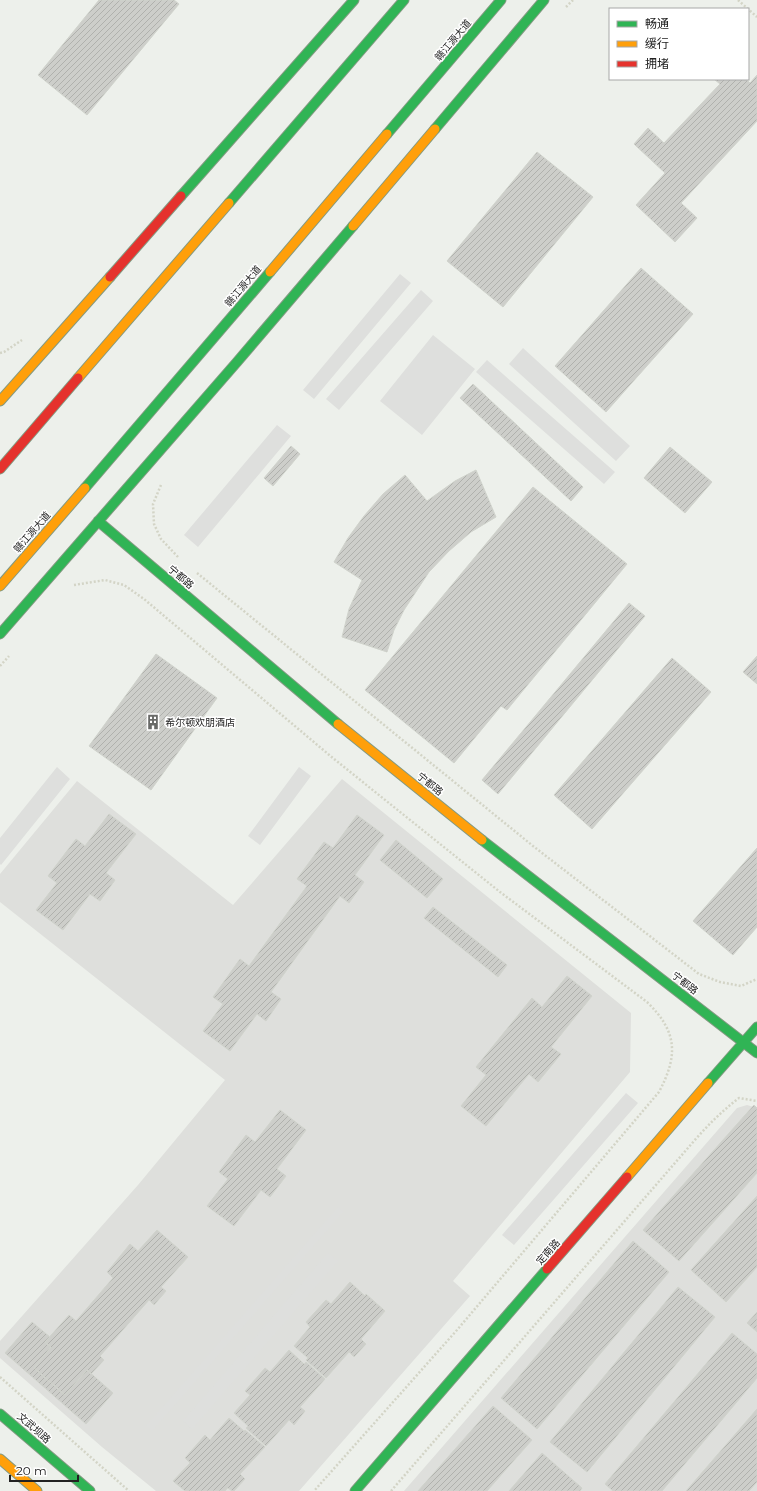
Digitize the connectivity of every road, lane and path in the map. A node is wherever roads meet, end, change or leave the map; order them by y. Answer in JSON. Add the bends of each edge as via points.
{"nodes":[{"id":1,"x":354,"y":0,"type":"edge"},
{"id":2,"x":404,"y":0,"type":"edge"},
{"id":3,"x":501,"y":0,"type":"edge"},
{"id":4,"x":544,"y":0,"type":"edge"},
{"id":5,"x":572,"y":0,"type":"edge"},
{"id":6,"x":738,"y":0,"type":"edge"},
{"id":7,"x":747,"y":8,"type":"edge"},
{"id":8,"x":749,"y":10,"type":"edge"},
{"id":9,"x":562,"y":12,"type":"dead end"},
{"id":10,"x":757,"y":17,"type":"edge"},
{"id":11,"x":0,"y":401,"type":"edge"},
{"id":12,"x":0,"y":469,"type":"edge"},
{"id":13,"x":162,"y":483,"type":"dead end"},
{"id":14,"x":98,"y":521,"type":"junction"},
{"id":15,"x":179,"y":558,"type":"dead end"},
{"id":16,"x":197,"y":573,"type":"dead end"},
{"id":17,"x":0,"y":586,"type":"edge"},
{"id":18,"x":71,"y":587,"type":"dead end"},
{"id":19,"x":0,"y":634,"type":"edge"},
{"id":20,"x":10,"y":654,"type":"dead end"},
{"id":21,"x":0,"y":666,"type":"edge"},
{"id":22,"x":757,"y":979,"type":"edge"},
{"id":23,"x":757,"y":1027,"type":"edge"},
{"id":24,"x":744,"y":1042,"type":"junction"},
{"id":25,"x":757,"y":1053,"type":"edge"},
{"id":26,"x":757,"y":1102,"type":"edge"},
{"id":27,"x":0,"y":1377,"type":"edge"},
{"id":28,"x":0,"y":1414,"type":"edge"},
{"id":29,"x":0,"y":1459,"type":"edge"},
{"id":30,"x":37,"y":1491,"type":"edge"},
{"id":31,"x":90,"y":1491,"type":"edge"},
{"id":32,"x":130,"y":1491,"type":"edge"},
{"id":33,"x":314,"y":1491,"type":"edge"},
{"id":34,"x":355,"y":1491,"type":"edge"},
{"id":35,"x":391,"y":1491,"type":"edge"}],
"edges":[{"from":1,"to":11,"type":"street"},
{"from":2,"to":12,"type":"street"},
{"from":3,"to":17,"type":"street","name":"赣江源大道"},
{"from":4,"to":14,"type":"street"},
{"from":5,"to":9,"type":"path"},
{"from":6,"to":7,"type":"path"},
{"from":8,"to":10,"type":"path"},
{"from":13,"to":15,"type":"path","via":[[153,504],[154,524],[161,539]]},
{"from":14,"to":19,"type":"street"},
{"from":14,"to":24,"type":"street","name":"宁都路","via":[[351,735],[518,868]]},
{"from":16,"to":22,"type":"path","via":[[527,842],[699,974],[741,986]]},
{"from":18,"to":33,"type":"path","via":[[105,580],[124,585],[144,599],[395,808],[500,892],[647,1002],[666,1025],[673,1053],[659,1092],[457,1330]]},
{"from":20,"to":21,"type":"path"},
{"from":23,"to":24,"type":"street","name":"定南路"},
{"from":24,"to":25,"type":"street","name":"宁都路"},
{"from":24,"to":34,"type":"street","name":"定南路"},
{"from":26,"to":35,"type":"path","via":[[739,1098],[724,1108]]},
{"from":27,"to":32,"type":"path"},
{"from":28,"to":31,"type":"street","name":"文武坝路"},
{"from":29,"to":30,"type":"street"}]}
